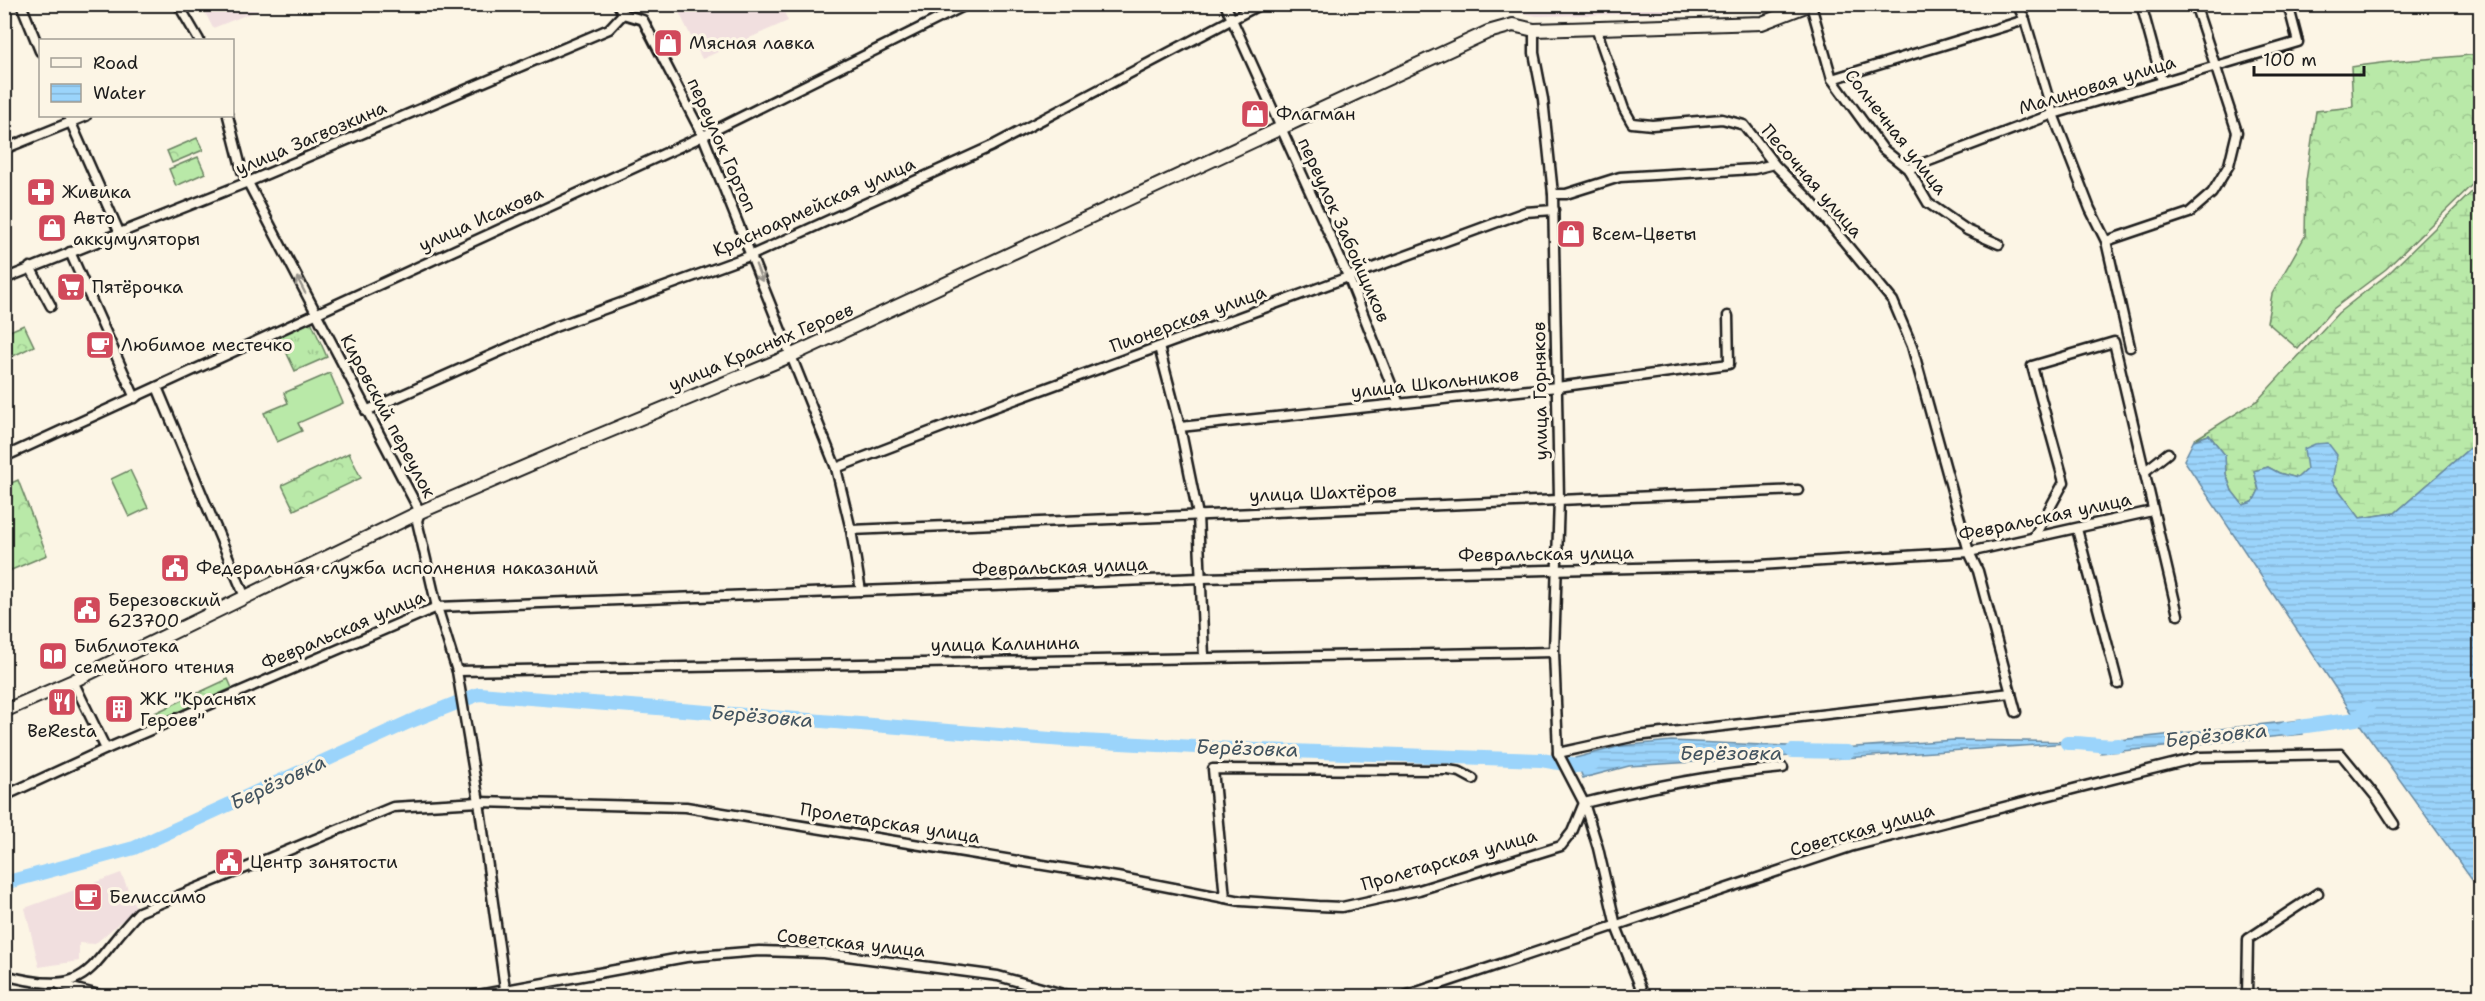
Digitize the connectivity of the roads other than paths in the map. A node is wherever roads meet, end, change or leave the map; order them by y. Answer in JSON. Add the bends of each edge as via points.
{"nodes":[{"id":1,"x":21,"y":4,"type":"edge"},
{"id":2,"x":178,"y":4,"type":"edge"},
{"id":3,"x":618,"y":4,"type":"edge"},
{"id":4,"x":968,"y":4,"type":"edge"},
{"id":5,"x":1225,"y":4,"type":"edge"},
{"id":6,"x":1261,"y":4,"type":"edge"},
{"id":7,"x":1811,"y":4,"type":"edge"},
{"id":8,"x":2017,"y":4,"type":"edge"},
{"id":9,"x":2141,"y":4,"type":"edge"},
{"id":10,"x":2195,"y":4,"type":"edge"},
{"id":11,"x":2288,"y":4,"type":"edge"},
{"id":12,"x":622,"y":14,"type":"junction"},
{"id":13,"x":1233,"y":20,"type":"junction"},
{"id":14,"x":2025,"y":20,"type":"junction"},
{"id":15,"x":1596,"y":28,"type":"junction"},
{"id":16,"x":1534,"y":30,"type":"junction"},
{"id":17,"x":198,"y":39,"type":"edge"},
{"id":18,"x":39,"y":49,"type":"edge"},
{"id":19,"x":2216,"y":66,"type":"junction"},
{"id":20,"x":1832,"y":79,"type":"junction"},
{"id":21,"x":2162,"y":81,"type":"junction"},
{"id":22,"x":2053,"y":114,"type":"junction"},
{"id":23,"x":228,"y":117,"type":"edge"},
{"id":24,"x":70,"y":118,"type":"edge"},
{"id":25,"x":1280,"y":127,"type":"junction"},
{"id":26,"x":703,"y":136,"type":"junction"},
{"id":27,"x":4,"y":149,"type":"edge"},
{"id":28,"x":1774,"y":164,"type":"junction"},
{"id":29,"x":1908,"y":169,"type":"junction"},
{"id":30,"x":248,"y":182,"type":"junction"},
{"id":31,"x":1553,"y":194,"type":"junction"},
{"id":32,"x":1554,"y":210,"type":"junction"},
{"id":33,"x":120,"y":234,"type":"junction"},
{"id":34,"x":2106,"y":241,"type":"junction"},
{"id":35,"x":1999,"y":243,"type":"dead end"},
{"id":36,"x":70,"y":252,"type":"junction"},
{"id":37,"x":752,"y":255,"type":"junction"},
{"id":38,"x":30,"y":267,"type":"junction"},
{"id":39,"x":1348,"y":276,"type":"junction"},
{"id":40,"x":4,"y":279,"type":"edge"},
{"id":41,"x":51,"y":306,"type":"dead end"},
{"id":42,"x":315,"y":313,"type":"junction"},
{"id":43,"x":1728,"y":316,"type":"dead end"},
{"id":44,"x":1159,"y":347,"type":"junction"},
{"id":45,"x":2130,"y":347,"type":"dead end"},
{"id":46,"x":790,"y":356,"type":"junction"},
{"id":47,"x":157,"y":387,"type":"junction"},
{"id":48,"x":1557,"y":387,"type":"junction"},
{"id":49,"x":135,"y":398,"type":"junction"},
{"id":50,"x":1399,"y":404,"type":"junction"},
{"id":51,"x":366,"y":411,"type":"junction"},
{"id":52,"x":1180,"y":427,"type":"junction"},
{"id":53,"x":2168,"y":453,"type":"dead end"},
{"id":54,"x":4,"y":457,"type":"edge"},
{"id":55,"x":836,"y":468,"type":"junction"},
{"id":56,"x":2144,"y":472,"type":"junction"},
{"id":57,"x":1798,"y":490,"type":"dead end"},
{"id":58,"x":1559,"y":499,"type":"junction"},
{"id":59,"x":2152,"y":511,"type":"junction"},
{"id":60,"x":420,"y":512,"type":"junction"},
{"id":61,"x":1198,"y":514,"type":"junction"},
{"id":62,"x":2077,"y":529,"type":"junction"},
{"id":63,"x":851,"y":530,"type":"junction"},
{"id":64,"x":2034,"y":537,"type":"junction"},
{"id":65,"x":1969,"y":552,"type":"junction"},
{"id":66,"x":1556,"y":570,"type":"junction"},
{"id":67,"x":1201,"y":578,"type":"junction"},
{"id":68,"x":861,"y":591,"type":"junction"},
{"id":69,"x":244,"y":597,"type":"junction"},
{"id":70,"x":437,"y":607,"type":"junction"},
{"id":71,"x":2178,"y":615,"type":"dead end"},
{"id":72,"x":1554,"y":652,"type":"junction"},
{"id":73,"x":1204,"y":657,"type":"junction"},
{"id":74,"x":457,"y":671,"type":"junction"},
{"id":75,"x":73,"y":681,"type":"junction"},
{"id":76,"x":2118,"y":684,"type":"dead end"},
{"id":77,"x":2011,"y":693,"type":"junction"},
{"id":78,"x":4,"y":711,"type":"edge"},
{"id":79,"x":2016,"y":712,"type":"dead end"},
{"id":80,"x":106,"y":749,"type":"junction"},
{"id":81,"x":1558,"y":753,"type":"junction"},
{"id":82,"x":1783,"y":768,"type":"dead end"},
{"id":83,"x":1473,"y":778,"type":"dead end"},
{"id":84,"x":4,"y":796,"type":"edge"},
{"id":85,"x":479,"y":802,"type":"junction"},
{"id":86,"x":1584,"y":803,"type":"junction"},
{"id":87,"x":2394,"y":824,"type":"dead end"},
{"id":88,"x":2318,"y":893,"type":"dead end"},
{"id":89,"x":1225,"y":897,"type":"junction"},
{"id":90,"x":1616,"y":926,"type":"junction"},
{"id":91,"x":4,"y":975,"type":"edge"},
{"id":92,"x":57,"y":984,"type":"junction"},
{"id":93,"x":505,"y":993,"type":"edge"},
{"id":94,"x":1063,"y":994,"type":"junction"},
{"id":95,"x":103,"y":996,"type":"edge"},
{"id":96,"x":474,"y":996,"type":"edge"},
{"id":97,"x":1053,"y":996,"type":"edge"},
{"id":98,"x":1082,"y":996,"type":"edge"},
{"id":99,"x":1405,"y":996,"type":"edge"},
{"id":100,"x":1644,"y":996,"type":"edge"},
{"id":101,"x":2247,"y":996,"type":"edge"}],
"edges":[{"from":1,"to":18,"type":"street"},
{"from":2,"to":17,"type":"street"},
{"from":3,"to":12,"type":"street"},
{"from":4,"to":26,"type":"street","name":"улица Исакова"},
{"from":5,"to":13,"type":"street","name":"переулок Забойщиков"},
{"from":6,"to":13,"type":"street","name":"Красноармейская улица"},
{"from":7,"to":15,"type":"main road","name":"улица Красных Героев","via":[[1762,23]]},
{"from":7,"to":20,"type":"street","name":"Солнечная улица"},
{"from":8,"to":14,"type":"street"},
{"from":9,"to":21,"type":"street"},
{"from":10,"to":19,"type":"street"},
{"from":11,"to":19,"type":"street","name":"Малиновая улица","via":[[2298,42]]},
{"from":12,"to":26,"type":"street","name":"переулок Гортоп","via":[[643,20]]},
{"from":12,"to":30,"type":"street","name":"улица Загвозкина","via":[[609,29]]},
{"from":13,"to":25,"type":"street","name":"переулок Забойщиков"},
{"from":13,"to":37,"type":"street","name":"Красноармейская улица","via":[[992,146]]},
{"from":14,"to":20,"type":"street"},
{"from":14,"to":22,"type":"street"},
{"from":15,"to":16,"type":"main road","name":"улица Красных Героев"},
{"from":15,"to":28,"type":"street","name":"Песочная улица","via":[[1632,123],[1722,119],[1744,125]]},
{"from":16,"to":25,"type":"main road","name":"улица Красных Героев","via":[[1513,25],[1488,32]]},
{"from":16,"to":31,"type":"street","name":"улица Горняков"},
{"from":19,"to":21,"type":"street","name":"Малиновая улица"},
{"from":19,"to":34,"type":"street","via":[[2237,132],[2229,165],[2212,193],[2190,213]]},
{"from":20,"to":29,"type":"street","name":"Солнечная улица","via":[[1883,149]]},
{"from":21,"to":22,"type":"street","name":"Малиновая улица"},
{"from":22,"to":29,"type":"street","name":"Малиновая улица"},
{"from":22,"to":34,"type":"street"},
{"from":23,"to":30,"type":"street","name":"Кировский переулок"},
{"from":24,"to":27,"type":"street"},
{"from":24,"to":33,"type":"street"},
{"from":25,"to":39,"type":"street","name":"переулок Забойщиков"},
{"from":25,"to":46,"type":"main road","name":"улица Красных Героев"},
{"from":26,"to":37,"type":"street","name":"переулок Гортоп"},
{"from":26,"to":42,"type":"street","name":"улица Исакова"},
{"from":28,"to":31,"type":"street","via":[[1754,169],[1620,177],[1566,194]]},
{"from":28,"to":65,"type":"street","name":"Песочная улица","via":[[1809,199],[1893,301],[1912,346]]},
{"from":29,"to":35,"type":"street","name":"Солнечная улица","via":[[1928,203],[1967,230]]},
{"from":30,"to":33,"type":"street","name":"улица Загвозкина"},
{"from":42,"to":30,"type":"street","name":"Кировский переулок","one_way":true},
{"from":31,"to":32,"type":"street","name":"улица Горняков"},
{"from":32,"to":39,"type":"street","name":"Пионерская улица","via":[[1525,212]]},
{"from":32,"to":48,"type":"street","name":"улица Горняков"},
{"from":33,"to":36,"type":"street","name":"улица Загвозкина"},
{"from":34,"to":45,"type":"street"},
{"from":36,"to":38,"type":"street","name":"улица Загвозкина"},
{"from":36,"to":49,"type":"street"},
{"from":37,"to":46,"type":"street","name":"переулок Гортоп","one_way":true},
{"from":37,"to":51,"type":"street","name":"Красноармейская улица","via":[[555,327]]},
{"from":38,"to":40,"type":"street","name":"улица Загвозкина"},
{"from":38,"to":41,"type":"street"},
{"from":39,"to":44,"type":"street","name":"Пионерская улица"},
{"from":39,"to":50,"type":"street","name":"переулок Забойщиков"},
{"from":42,"to":47,"type":"street","name":"улица Исакова"},
{"from":42,"to":51,"type":"street","name":"Кировский переулок"},
{"from":43,"to":48,"type":"street","name":"улица Школьников","via":[[1728,364]]},
{"from":44,"to":52,"type":"street"},
{"from":44,"to":55,"type":"street","name":"Пионерская улица"},
{"from":46,"to":55,"type":"street","name":"переулок Гортоп"},
{"from":46,"to":60,"type":"main road","name":"улица Красных Героев"},
{"from":47,"to":49,"type":"street","name":"улица Исакова"},
{"from":47,"to":69,"type":"street"},
{"from":48,"to":50,"type":"street","name":"улица Школьников"},
{"from":48,"to":58,"type":"street","name":"улица Горняков"},
{"from":49,"to":54,"type":"street","name":"улица Исакова"},
{"from":50,"to":52,"type":"street","name":"улица Школьников"},
{"from":51,"to":60,"type":"street","name":"Кировский переулок"},
{"from":52,"to":61,"type":"street"},
{"from":53,"to":56,"type":"street"},
{"from":55,"to":63,"type":"street","name":"переулок Гортоп"},
{"from":56,"to":59,"type":"street"},
{"from":56,"to":64,"type":"street","via":[[2114,342],[2032,366],[2064,482]]},
{"from":57,"to":58,"type":"street","name":"улица Шахтёров"},
{"from":58,"to":61,"type":"street","name":"улица Шахтёров"},
{"from":58,"to":66,"type":"street","name":"улица Горняков"},
{"from":59,"to":62,"type":"street","name":"Февральская улица"},
{"from":59,"to":71,"type":"street"},
{"from":60,"to":69,"type":"main road","name":"улица Красных Героев"},
{"from":60,"to":70,"type":"street","name":"Кировский переулок","via":[[417,521]]},
{"from":61,"to":63,"type":"street","name":"улица Шахтёров"},
{"from":61,"to":67,"type":"street"},
{"from":62,"to":64,"type":"street","name":"Февральская улица"},
{"from":62,"to":76,"type":"street"},
{"from":63,"to":68,"type":"street","name":"переулок Гортоп"},
{"from":64,"to":65,"type":"street","name":"Февральская улица"},
{"from":65,"to":66,"type":"street","name":"Февральская улица","via":[[1760,565]]},
{"from":65,"to":77,"type":"street","name":"Песочная улица","via":[[1978,571]]},
{"from":66,"to":67,"type":"street","name":"Февральская улица"},
{"from":66,"to":72,"type":"street","name":"улица Горняков"},
{"from":67,"to":68,"type":"street","name":"Февральская улица"},
{"from":67,"to":73,"type":"street"},
{"from":68,"to":70,"type":"street","name":"Февральская улица"},
{"from":69,"to":75,"type":"main road","name":"улица Красных Героев"},
{"from":70,"to":74,"type":"street","name":"Кировский переулок"},
{"from":70,"to":80,"type":"street","name":"Февральская улица"},
{"from":72,"to":73,"type":"street","name":"улица Калинина"},
{"from":72,"to":81,"type":"street","name":"улица Горняков"},
{"from":73,"to":74,"type":"street","name":"улица Калинина"},
{"from":74,"to":85,"type":"street","name":"Кировский переулок"},
{"from":75,"to":78,"type":"main road","name":"улица Красных Героев"},
{"from":75,"to":80,"type":"street"},
{"from":77,"to":79,"type":"street","name":"Песочная улица"},
{"from":77,"to":81,"type":"street","via":[[1636,736]]},
{"from":80,"to":84,"type":"street","name":"Февральская улица"},
{"from":81,"to":86,"type":"street"},
{"from":82,"to":86,"type":"street","via":[[1679,781]]},
{"from":83,"to":89,"type":"street","via":[[1448,770],[1213,770]]},
{"from":85,"to":89,"type":"street","name":"Пролетарская улица","via":[[686,807]]},
{"from":85,"to":92,"type":"street","name":"Пролетарская улица","via":[[393,807],[139,912],[96,966],[68,983]]},
{"from":85,"to":93,"type":"street","name":"Кировский переулок"},
{"from":86,"to":89,"type":"street","name":"Пролетарская улица","via":[[1572,832],[1561,846],[1419,890],[1342,907]]},
{"from":86,"to":90,"type":"street"},
{"from":87,"to":90,"type":"street","name":"Советская улица","via":[[2341,754],[2200,757],[1851,847]]},
{"from":88,"to":101,"type":"street","via":[[2248,939]]},
{"from":90,"to":99,"type":"street","name":"Советская улица"},
{"from":90,"to":100,"type":"street"},
{"from":91,"to":92,"type":"street","name":"Пролетарская улица"},
{"from":92,"to":95,"type":"street"},
{"from":93,"to":94,"type":"street","name":"Советская улица","via":[[686,957],[759,951],[824,953],[998,976]]},
{"from":93,"to":96,"type":"street","name":"Советская улица"},
{"from":94,"to":97,"type":"street"},
{"from":94,"to":98,"type":"street","name":"Советская улица"}]}
